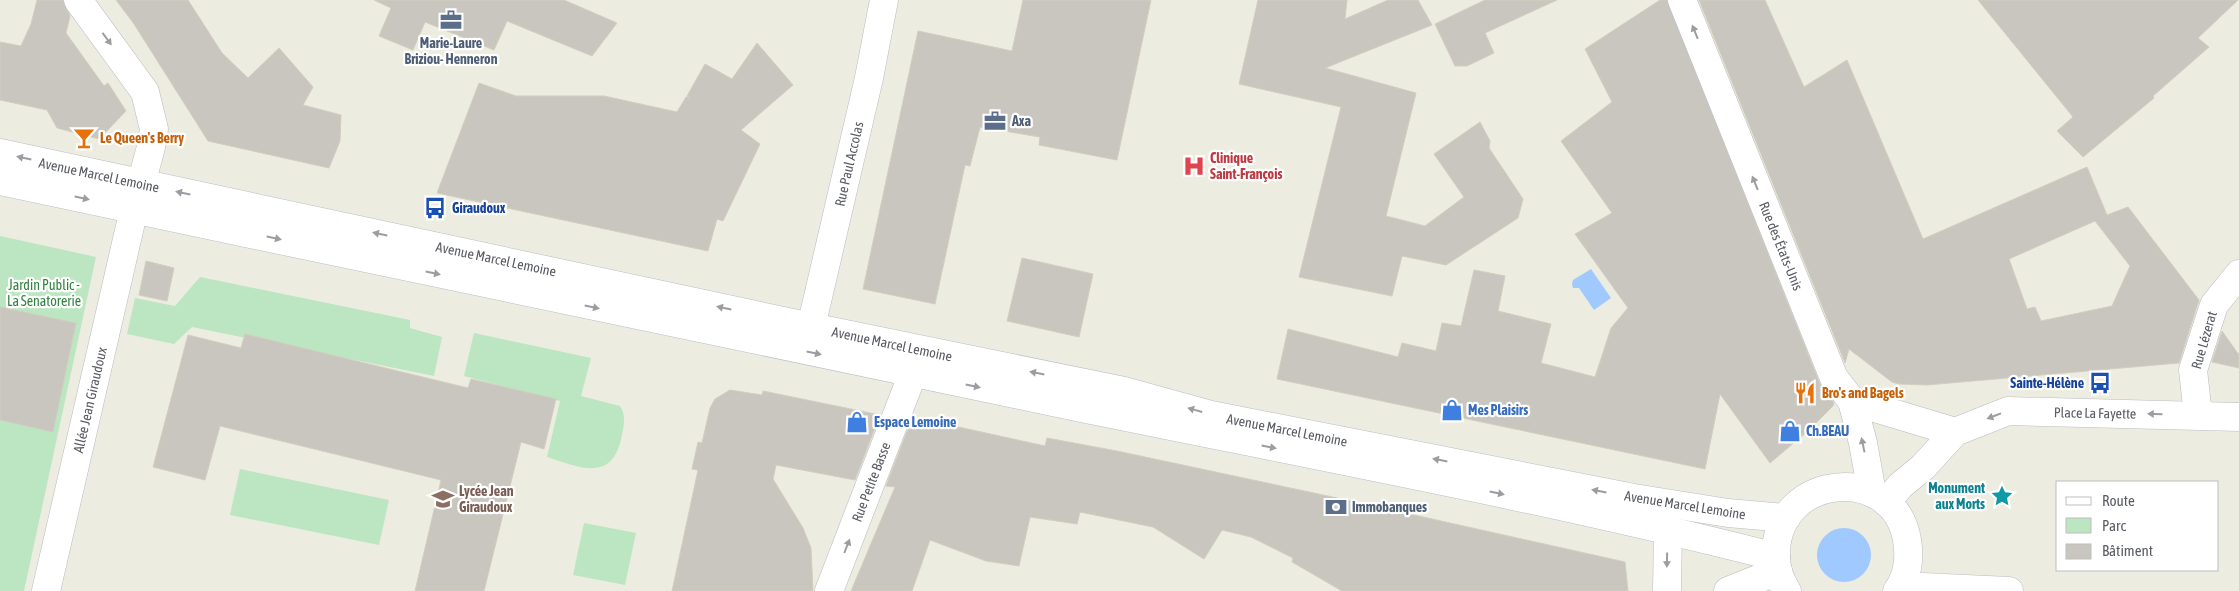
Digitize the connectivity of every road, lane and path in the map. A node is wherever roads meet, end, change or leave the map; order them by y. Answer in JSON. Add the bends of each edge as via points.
{"nodes":[{"id":1,"x":78,"y":0,"type":"edge"},
{"id":2,"x":884,"y":0,"type":"edge"},
{"id":3,"x":1682,"y":0,"type":"edge"},
{"id":4,"x":0,"y":153,"type":"edge"},
{"id":5,"x":0,"y":180,"type":"edge"},
{"id":6,"x":138,"y":197,"type":"junction"},
{"id":7,"x":2239,"y":274,"type":"edge"},
{"id":8,"x":811,"y":327,"type":"junction"},
{"id":9,"x":914,"y":373,"type":"junction"},
{"id":10,"x":1852,"y":401,"type":"junction"},
{"id":11,"x":1121,"y":403,"type":"junction"},
{"id":12,"x":2198,"y":414,"type":"junction"},
{"id":13,"x":2239,"y":417,"type":"edge"},
{"id":14,"x":1241,"y":431,"type":"junction"},
{"id":15,"x":1955,"y":432,"type":"junction"},
{"id":16,"x":1879,"y":498,"type":"junction"},
{"id":17,"x":1786,"y":518,"type":"junction"},
{"id":18,"x":1668,"y":529,"type":"junction"},
{"id":19,"x":1780,"y":573,"type":"edge"},
{"id":20,"x":1899,"y":588,"type":"edge"},
{"id":21,"x":46,"y":591,"type":"edge"},
{"id":22,"x":829,"y":591,"type":"edge"},
{"id":23,"x":1667,"y":591,"type":"edge"},
{"id":24,"x":1728,"y":591,"type":"edge"},
{"id":25,"x":2009,"y":591,"type":"edge"}],
"edges":[{"from":1,"to":6,"type":"main road","name":"Allée Jean Giraudoux","one_way":true,"via":[[145,92],[154,128]]},
{"from":2,"to":8,"type":"main road","name":"Rue Paul Accolas"},
{"from":10,"to":3,"type":"main road","name":"Rue des États-Unis","one_way":true,"via":[[1834,378]]},
{"from":6,"to":4,"type":"main road","name":"Avenue Marcel Lemoine","one_way":true},
{"from":5,"to":6,"type":"main road","name":"Avenue Marcel Lemoine","one_way":true},
{"from":8,"to":6,"type":"main road","name":"Avenue Marcel Lemoine","one_way":true},
{"from":6,"to":9,"type":"main road","name":"Avenue Marcel Lemoine","one_way":true},
{"from":6,"to":21,"type":"main road","name":"Allée Jean Giraudoux"},
{"from":7,"to":12,"type":"main road","name":"Rue Lézerat","via":[[2214,305],[2193,370]]},
{"from":11,"to":8,"type":"main road","name":"Avenue Marcel Lemoine","one_way":true},
{"from":9,"to":11,"type":"main road","name":"Avenue Marcel Lemoine","one_way":true},
{"from":22,"to":9,"type":"main road","name":"Rue Petite Basse","one_way":true},
{"from":10,"to":15,"type":"main road"},
{"from":16,"to":10,"type":"main road","name":"Rue des États-Unis","one_way":true},
{"from":11,"to":14,"type":"main road","name":"Avenue Marcel Lemoine"},
{"from":12,"to":13,"type":"main road","name":"Place La Fayette"},
{"from":12,"to":15,"type":"main road","name":"Place La Fayette","one_way":true,"via":[[2008,411]]},
{"from":17,"to":14,"type":"main road","name":"Avenue Marcel Lemoine","one_way":true,"via":[[1728,513]]},
{"from":14,"to":18,"type":"main road","name":"Avenue Marcel Lemoine","one_way":true,"via":[[1440,480]]},
{"from":15,"to":16,"type":"main road","name":"Place La Fayette","via":[[1923,467],[1902,485]]},
{"from":16,"to":17,"type":"main road","via":[[1853,487],[1833,487],[1815,492],[1798,503]]},
{"from":16,"to":20,"type":"main road","via":[[1898,516],[1906,532],[1909,550],[1907,569]]},
{"from":17,"to":19,"type":"main road","via":[[1780,530]]},
{"from":18,"to":19,"type":"main road","name":"Avenue Marcel Lemoine"},
{"from":18,"to":23,"type":"main road","one_way":true},
{"from":19,"to":24,"type":"main road"},
{"from":20,"to":25,"type":"main road"}]}
